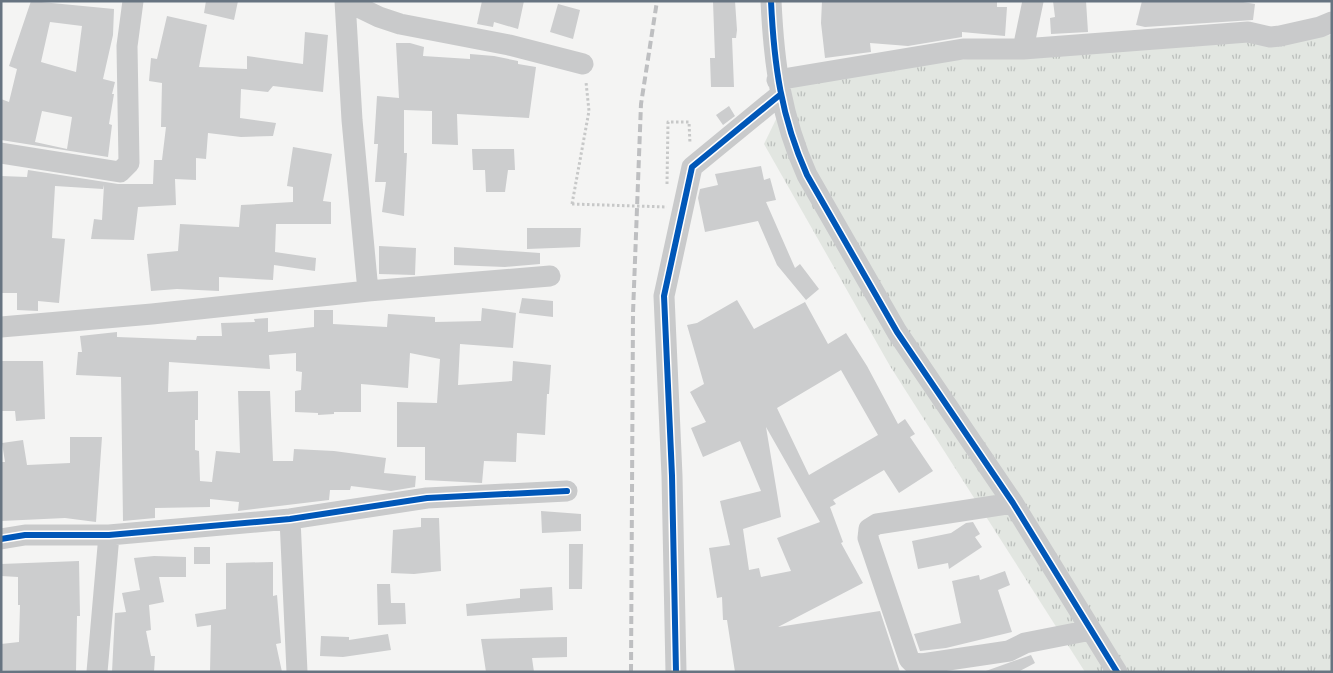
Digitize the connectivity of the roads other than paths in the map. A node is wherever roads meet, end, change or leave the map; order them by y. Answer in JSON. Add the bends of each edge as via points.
{"nodes":[{"id":1,"x":133,"y":1,"type":"edge"},
{"id":2,"x":346,"y":1,"type":"edge"},
{"id":3,"x":771,"y":1,"type":"edge"},
{"id":4,"x":1033,"y":1,"type":"edge"},
{"id":5,"x":1332,"y":22,"type":"edge"},
{"id":6,"x":1023,"y":49,"type":"junction"},
{"id":7,"x":583,"y":64,"type":"road end"},
{"id":8,"x":779,"y":87,"type":"junction"},
{"id":9,"x":1,"y":153,"type":"edge"},
{"id":10,"x":550,"y":276,"type":"dead end"},
{"id":11,"x":368,"y":290,"type":"junction"},
{"id":12,"x":1,"y":327,"type":"edge"},
{"id":13,"x":567,"y":491,"type":"dead end"},
{"id":14,"x":1014,"y":503,"type":"junction"},
{"id":15,"x":290,"y":519,"type":"junction"},
{"id":16,"x":109,"y":535,"type":"junction"},
{"id":17,"x":1,"y":539,"type":"edge"},
{"id":18,"x":1091,"y":630,"type":"junction"},
{"id":19,"x":97,"y":672,"type":"edge"},
{"id":20,"x":297,"y":672,"type":"edge"},
{"id":21,"x":676,"y":672,"type":"edge"},
{"id":22,"x":1117,"y":672,"type":"edge"}],
"edges":[{"from":1,"to":9,"type":"street","via":[[127,46],[129,163],[120,172]]},
{"from":2,"to":7,"type":"street","via":[[400,24],[509,45]]},
{"from":2,"to":11,"type":"street","via":[[352,120]]},
{"from":3,"to":8,"type":"street"},
{"from":4,"to":6,"type":"street"},
{"from":5,"to":6,"type":"street","via":[[1270,37],[1248,32]]},
{"from":6,"to":8,"type":"street","via":[[963,49]]},
{"from":8,"to":14,"type":"street","via":[[795,148],[826,208],[897,332]]},
{"from":8,"to":21,"type":"street","via":[[692,168],[664,296]]},
{"from":10,"to":11,"type":"street"},
{"from":11,"to":12,"type":"street"},
{"from":13,"to":15,"type":"street","via":[[426,498]]},
{"from":14,"to":18,"type":"street"},
{"from":14,"to":18,"type":"street","via":[[877,524],[869,529],[868,538],[909,659],[922,664],[1009,651],[1025,643]]},
{"from":15,"to":16,"type":"street"},
{"from":15,"to":20,"type":"street"},
{"from":16,"to":17,"type":"street","via":[[25,535]]},
{"from":16,"to":19,"type":"street"},
{"from":18,"to":22,"type":"street"}]}
